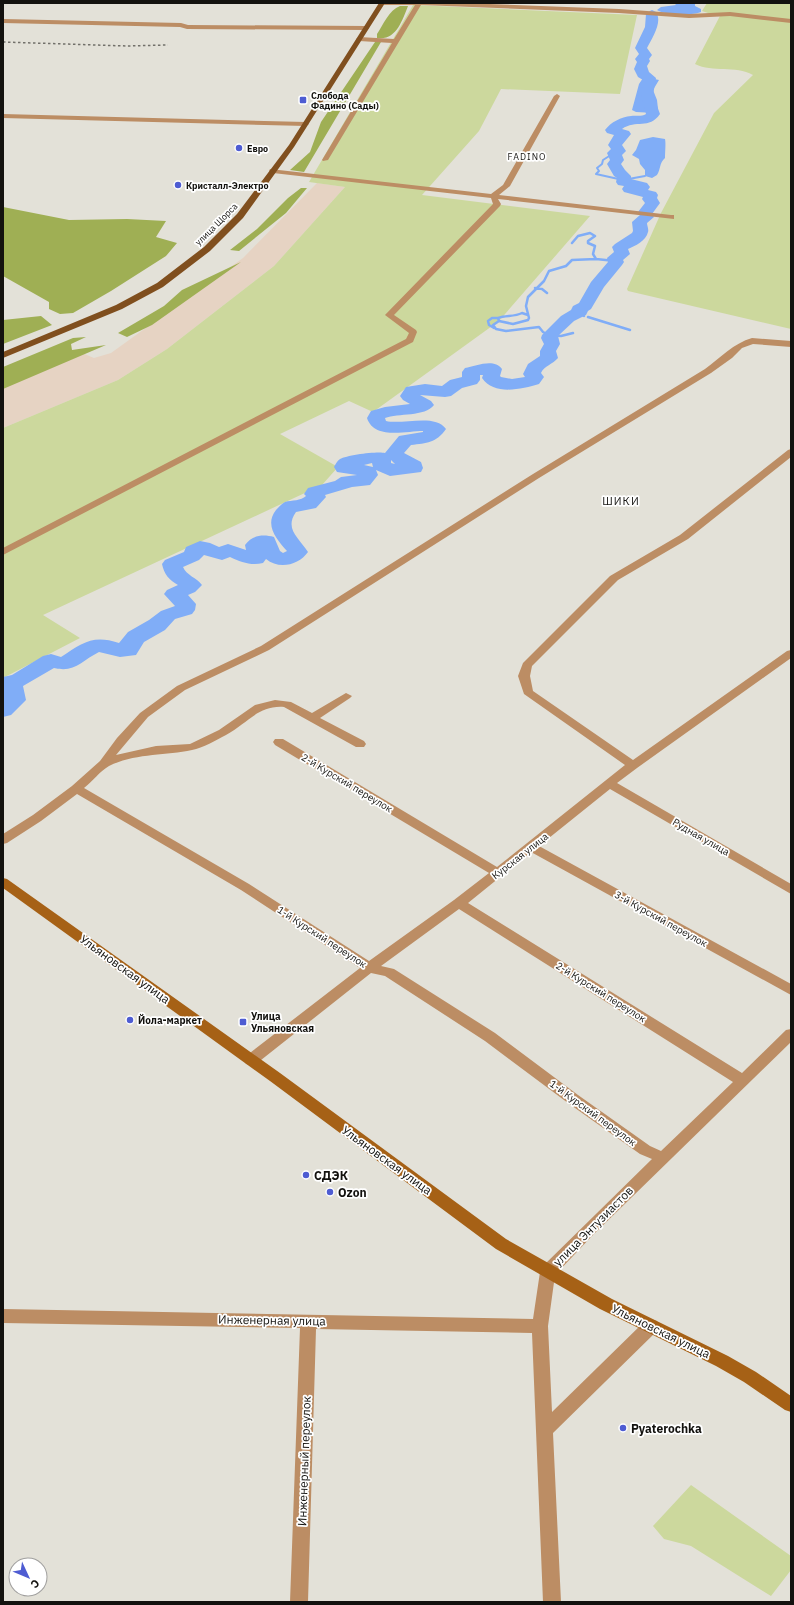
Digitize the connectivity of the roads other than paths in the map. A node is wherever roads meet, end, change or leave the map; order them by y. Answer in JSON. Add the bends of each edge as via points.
{"nodes":[{"id":1,"x":382,"y":3,"type":"edge"},
{"id":2,"x":419,"y":3,"type":"edge"},
{"id":3,"x":632,"y":6,"type":"dead end"},
{"id":4,"x":619,"y":11,"type":"junction"},
{"id":5,"x":3,"y":21,"type":"edge"},
{"id":6,"x":791,"y":21,"type":"edge"},
{"id":7,"x":366,"y":28,"type":"junction"},
{"id":8,"x":359,"y":39,"type":"junction"},
{"id":9,"x":397,"y":41,"type":"junction"},
{"id":10,"x":557,"y":96,"type":"dead end"},
{"id":11,"x":3,"y":116,"type":"edge"},
{"id":12,"x":306,"y":124,"type":"junction"},
{"id":13,"x":325,"y":160,"type":"dead end"},
{"id":14,"x":273,"y":171,"type":"junction"},
{"id":15,"x":493,"y":196,"type":"junction"},
{"id":16,"x":671,"y":217,"type":"dead end"},
{"id":17,"x":791,"y":344,"type":"edge"},
{"id":18,"x":3,"y":355,"type":"edge"},
{"id":19,"x":791,"y":452,"type":"edge"},
{"id":20,"x":3,"y":552,"type":"edge"},
{"id":21,"x":791,"y":653,"type":"edge"},
{"id":22,"x":346,"y":696,"type":"dead end"},
{"id":23,"x":312,"y":718,"type":"junction"},
{"id":24,"x":279,"y":742,"type":"dead end"},
{"id":25,"x":360,"y":744,"type":"dead end"},
{"id":26,"x":104,"y":764,"type":"junction"},
{"id":27,"x":633,"y":765,"type":"junction"},
{"id":28,"x":610,"y":784,"type":"junction"},
{"id":29,"x":76,"y":789,"type":"junction"},
{"id":30,"x":3,"y":840,"type":"edge"},
{"id":31,"x":532,"y":847,"type":"junction"},
{"id":32,"x":498,"y":873,"type":"junction"},
{"id":33,"x":3,"y":882,"type":"edge"},
{"id":34,"x":791,"y":890,"type":"edge"},
{"id":35,"x":459,"y":903,"type":"junction"},
{"id":36,"x":369,"y":968,"type":"junction"},
{"id":37,"x":791,"y":990,"type":"edge"},
{"id":38,"x":791,"y":1034,"type":"edge"},
{"id":39,"x":251,"y":1060,"type":"junction"},
{"id":40,"x":743,"y":1081,"type":"junction"},
{"id":41,"x":664,"y":1158,"type":"junction"},
{"id":42,"x":548,"y":1272,"type":"junction"},
{"id":43,"x":3,"y":1316,"type":"edge"},
{"id":44,"x":308,"y":1321,"type":"junction"},
{"id":45,"x":540,"y":1326,"type":"junction"},
{"id":46,"x":651,"y":1326,"type":"junction"},
{"id":47,"x":791,"y":1405,"type":"edge"},
{"id":48,"x":545,"y":1430,"type":"junction"},
{"id":49,"x":299,"y":1602,"type":"edge"},
{"id":50,"x":552,"y":1602,"type":"edge"}],
"edges":[{"from":1,"to":2,"type":"street"},
{"from":1,"to":7,"type":"main road","name":"улица Щорса"},
{"from":2,"to":4,"type":"street"},
{"from":2,"to":9,"type":"street"},
{"from":3,"to":4,"type":"street"},
{"from":4,"to":6,"type":"street","via":[[689,16],[730,14]]},
{"from":5,"to":7,"type":"street"},
{"from":7,"to":8,"type":"main road","name":"улица Щорса"},
{"from":8,"to":9,"type":"street"},
{"from":8,"to":12,"type":"main road","name":"улица Щорса"},
{"from":9,"to":13,"type":"street"},
{"from":10,"to":15,"type":"street","via":[[506,186]]},
{"from":11,"to":12,"type":"street"},
{"from":12,"to":14,"type":"main road","name":"улица Щорса"},
{"from":14,"to":15,"type":"street"},
{"from":14,"to":18,"type":"main road","name":"улица Щорса","via":[[240,216],[207,249],[160,285],[119,307]]},
{"from":15,"to":16,"type":"street"},
{"from":15,"to":20,"type":"street","via":[[497,204],[389,315],[413,332],[410,340]]},
{"from":17,"to":26,"type":"street","via":[[752,341],[739,346],[708,371],[536,476],[265,648],[181,688],[144,715]]},
{"from":19,"to":27,"type":"street","via":[[684,537],[614,578],[528,665],[524,676],[528,692]]},
{"from":21,"to":27,"type":"street","name":"Курская улица"},
{"from":22,"to":23,"type":"street"},
{"from":23,"to":25,"type":"street"},
{"from":23,"to":26,"type":"street","via":[[287,704],[275,703],[259,707],[223,732],[192,747],[133,754]]},
{"from":24,"to":32,"type":"street","name":"2-й Курский переулок"},
{"from":26,"to":29,"type":"street"},
{"from":27,"to":28,"type":"street","name":"Курская улица"},
{"from":28,"to":31,"type":"street","name":"Курская улица"},
{"from":28,"to":34,"type":"street","name":"Рудная улица"},
{"from":29,"to":30,"type":"street"},
{"from":29,"to":36,"type":"street","name":"1-й Курский переулок","via":[[245,887]]},
{"from":31,"to":32,"type":"street","name":"Курская улица"},
{"from":31,"to":37,"type":"street","name":"3-й Курский переулок"},
{"from":32,"to":35,"type":"street","name":"Курская улица"},
{"from":33,"to":39,"type":"main road","name":"Ульяновская улица"},
{"from":35,"to":36,"type":"street","name":"Курская улица"},
{"from":35,"to":40,"type":"street","name":"2-й Курский переулок"},
{"from":36,"to":39,"type":"street","name":"Курская улица"},
{"from":36,"to":41,"type":"street","name":"1-й Курский переулок","via":[[389,972],[484,1033],[573,1100],[645,1150]]},
{"from":38,"to":40,"type":"street","name":"улица Энтузиастов"},
{"from":39,"to":42,"type":"main road","name":"Ульяновская улица","via":[[501,1244]]},
{"from":40,"to":41,"type":"street","name":"улица Энтузиастов"},
{"from":41,"to":42,"type":"street","name":"улица Энтузиастов"},
{"from":42,"to":45,"type":"street","name":"улица Энтузиастов"},
{"from":42,"to":46,"type":"main road","name":"Ульяновская улица"},
{"from":43,"to":44,"type":"street","name":"Инженерная улица"},
{"from":44,"to":45,"type":"street","name":"Инженерная улица"},
{"from":44,"to":49,"type":"street","name":"Инженерный переулок"},
{"from":45,"to":48,"type":"street","name":"улица Энтузиастов"},
{"from":46,"to":47,"type":"main road","name":"Ульяновская улица","via":[[729,1365]]},
{"from":46,"to":48,"type":"street"},
{"from":48,"to":50,"type":"street","name":"улица Энтузиастов"}]}
